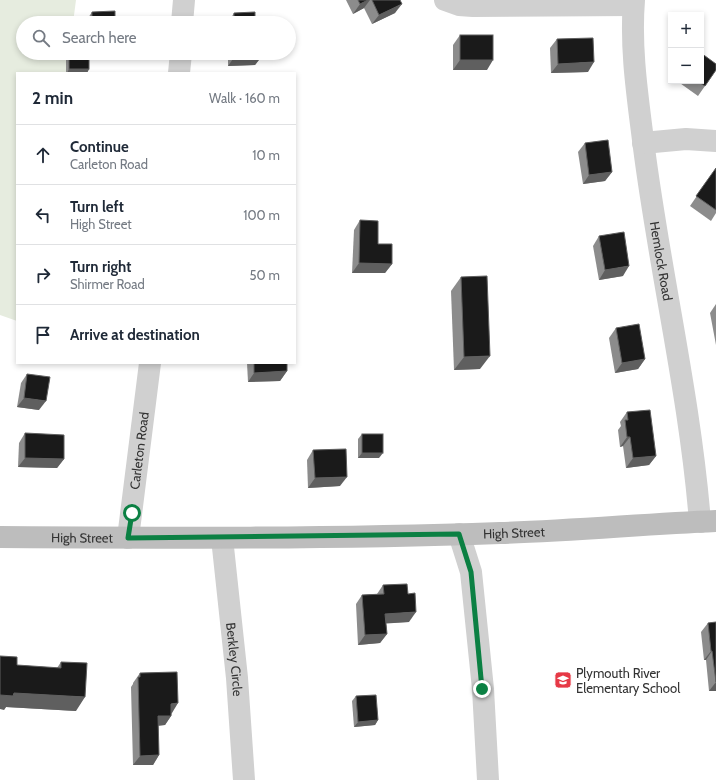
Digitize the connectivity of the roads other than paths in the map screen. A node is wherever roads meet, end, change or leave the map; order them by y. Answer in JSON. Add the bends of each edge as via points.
{"nodes":[{"id":1,"x":184,"y":0,"type":"edge"},
{"id":2,"x":445,"y":0,"type":"edge"},
{"id":3,"x":634,"y":3,"type":"edge"},
{"id":4,"x":183,"y":16,"type":"edge"},
{"id":5,"x":180,"y":60,"type":"edge"},
{"id":6,"x":179,"y":72,"type":"edge"},
{"id":7,"x":716,"y":141,"type":"edge"},
{"id":8,"x":643,"y":143,"type":"junction"},
{"id":9,"x":150,"y":364,"type":"edge"},
{"id":10,"x":708,"y":521,"type":"edge"},
{"id":11,"x":459,"y":534,"type":"junction"},
{"id":12,"x":0,"y":537,"type":"edge"},
{"id":13,"x":128,"y":538,"type":"junction"},
{"id":14,"x":222,"y":538,"type":"junction"},
{"id":15,"x":244,"y":780,"type":"edge"},
{"id":16,"x":488,"y":780,"type":"edge"}],
"edges":[{"from":1,"to":4,"type":"street"},
{"from":2,"to":3,"type":"street","via":[[472,6]]},
{"from":3,"to":8,"type":"street","name":"Hemlock Road","via":[[633,47]]},
{"from":5,"to":6,"type":"street"},
{"from":7,"to":8,"type":"street","via":[[686,139]]},
{"from":8,"to":10,"type":"street","name":"Hemlock Road","via":[[687,419]]},
{"from":9,"to":13,"type":"street","name":"Carleton Road"},
{"from":10,"to":11,"type":"main road","name":"High Street"},
{"from":11,"to":14,"type":"main road","name":"High Street"},
{"from":11,"to":16,"type":"street","via":[[471,572]]},
{"from":12,"to":13,"type":"main road","name":"High Street"},
{"from":13,"to":14,"type":"main road","name":"High Street"},
{"from":14,"to":15,"type":"street","name":"Berkley Circle","via":[[237,678]]}]}
